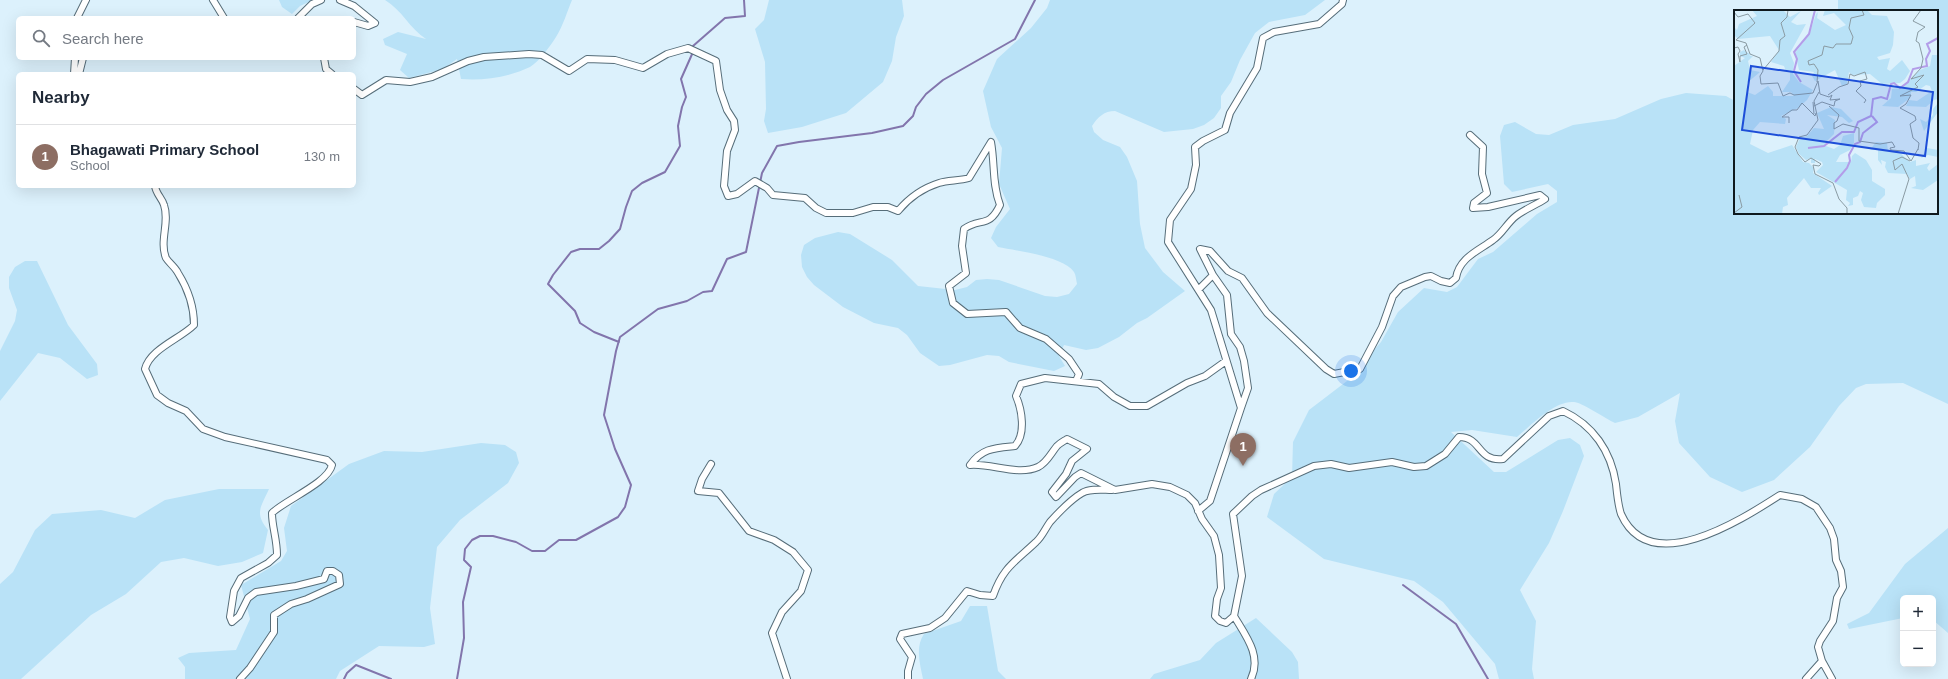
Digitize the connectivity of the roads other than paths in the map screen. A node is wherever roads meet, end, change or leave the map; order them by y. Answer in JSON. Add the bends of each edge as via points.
{"nodes":[{"id":1,"x":86,"y":0,"type":"edge"},
{"id":2,"x":213,"y":0,"type":"edge"},
{"id":3,"x":321,"y":0,"type":"edge"},
{"id":4,"x":340,"y":0,"type":"edge"},
{"id":5,"x":1343,"y":0,"type":"edge"},
{"id":6,"x":78,"y":16,"type":"edge"},
{"id":7,"x":223,"y":16,"type":"edge"},
{"id":8,"x":300,"y":16,"type":"edge"},
{"id":9,"x":356,"y":23,"type":"edge"},
{"id":10,"x":75,"y":60,"type":"edge"},
{"id":11,"x":82,"y":60,"type":"edge"},
{"id":12,"x":324,"y":60,"type":"edge"},
{"id":13,"x":74,"y":72,"type":"edge"},
{"id":14,"x":80,"y":72,"type":"edge"},
{"id":15,"x":330,"y":72,"type":"edge"},
{"id":16,"x":356,"y":90,"type":"edge"},
{"id":17,"x":1470,"y":136,"type":"dead end"},
{"id":18,"x":155,"y":188,"type":"edge"},
{"id":19,"x":1213,"y":274,"type":"junction"},
{"id":20,"x":1199,"y":289,"type":"junction"},
{"id":21,"x":1226,"y":361,"type":"junction"},
{"id":22,"x":1076,"y":381,"type":"junction"},
{"id":23,"x":1242,"y":408,"type":"junction"},
{"id":24,"x":711,"y":464,"type":"dead end"},
{"id":25,"x":1116,"y":490,"type":"junction"},
{"id":26,"x":1198,"y":511,"type":"junction"},
{"id":27,"x":1234,"y":616,"type":"junction"},
{"id":28,"x":1822,"y":661,"type":"junction"},
{"id":29,"x":240,"y":679,"type":"edge"},
{"id":30,"x":787,"y":679,"type":"edge"},
{"id":31,"x":908,"y":679,"type":"edge"},
{"id":32,"x":1251,"y":679,"type":"edge"},
{"id":33,"x":1806,"y":679,"type":"edge"},
{"id":34,"x":1832,"y":679,"type":"edge"}],
"edges":[{"from":1,"to":6,"type":"street"},
{"from":2,"to":7,"type":"street"},
{"from":3,"to":8,"type":"street","via":[[312,4]]},
{"from":4,"to":9,"type":"street","via":[[354,6],[376,23],[368,26]]},
{"from":5,"to":20,"type":"street","via":[[1342,4],[1319,24],[1274,32],[1263,38],[1257,68],[1230,112],[1225,130],[1195,147],[1196,165],[1190,189],[1170,220],[1168,242]]},
{"from":10,"to":13,"type":"street"},
{"from":11,"to":14,"type":"street"},
{"from":12,"to":15,"type":"street","via":[[326,69]]},
{"from":16,"to":22,"type":"street","via":[[362,95],[386,80],[410,82],[432,77],[468,61],[484,58],[542,55],[570,71],[582,61],[592,59],[615,60],[643,68],[667,54],[688,48],[716,61],[720,90],[734,121],[735,130],[727,151],[724,186],[728,196],[737,194],[754,181],[767,188],[773,195],[805,198],[826,213],[854,213],[873,207],[888,207],[898,211],[907,200],[939,183],[969,178],[991,142],[995,163],[995,192],[1000,205],[996,214],[988,221],[970,224],[964,230],[962,246],[966,273],[949,286],[953,303],[967,314],[1006,312],[1020,328],[1046,339],[1069,359],[1079,374]]},
{"from":17,"to":19,"type":"street","via":[[1484,147],[1482,174],[1487,193],[1474,203],[1474,209],[1540,195],[1545,199],[1517,214],[1498,236],[1478,248],[1458,269],[1456,278],[1450,283],[1431,276],[1401,287],[1393,296],[1382,327],[1360,369],[1334,374],[1326,369],[1267,313],[1242,278],[1228,271],[1210,251],[1200,249]]},
{"from":18,"to":29,"type":"street","via":[[165,206],[163,244],[167,259],[188,290],[194,313],[194,325],[146,362],[144,369],[157,395],[186,411],[203,429],[225,437],[327,460],[332,465],[331,471],[309,489],[272,512],[277,555],[241,578],[234,591],[230,617],[232,622],[239,616],[248,598],[256,592],[324,579],[327,571],[339,575],[340,584],[290,604],[274,615],[274,632]]},
{"from":19,"to":20,"type":"street"},
{"from":19,"to":23,"type":"street","via":[[1227,295],[1231,334],[1240,347],[1244,361],[1248,388]]},
{"from":20,"to":21,"type":"street","via":[[1211,310]]},
{"from":21,"to":22,"type":"street","via":[[1205,376],[1187,383],[1147,406],[1130,406],[1099,384]]},
{"from":21,"to":23,"type":"street"},
{"from":22,"to":25,"type":"street","via":[[1045,378],[1021,384],[1016,396],[1021,410],[1020,440],[1015,446],[996,448],[977,455],[970,464],[1019,470],[1039,467],[1056,447],[1067,439],[1087,449],[1072,461],[1066,474],[1052,492],[1056,498],[1082,473]]},
{"from":23,"to":26,"type":"street","via":[[1210,501]]},
{"from":24,"to":30,"type":"street","via":[[698,491],[719,493],[749,531],[774,540],[793,552],[808,570],[802,591],[782,612],[772,633]]},
{"from":25,"to":26,"type":"street","via":[[1152,484],[1170,487],[1187,495]]},
{"from":25,"to":31,"type":"street","via":[[1083,492],[1064,508],[1037,542],[1009,565],[993,596],[980,596],[967,591],[945,618],[930,628],[902,634],[900,639],[912,657]]},
{"from":26,"to":27,"type":"street","via":[[1214,536],[1219,555],[1220,588],[1215,616],[1226,622]]},
{"from":27,"to":28,"type":"street","via":[[1242,576],[1233,514],[1261,490],[1324,464],[1349,468],[1392,462],[1414,467],[1426,466],[1445,454],[1459,437],[1471,440],[1485,456],[1494,460],[1504,459],[1549,416],[1563,411],[1592,430],[1601,443],[1610,462],[1621,512],[1633,533],[1640,539],[1654,542],[1687,542],[1743,518],[1780,495],[1802,499],[1816,507],[1830,528],[1843,587],[1837,598],[1833,621],[1818,647]]},
{"from":27,"to":32,"type":"street","via":[[1256,656],[1256,669]]},
{"from":28,"to":33,"type":"street"},
{"from":28,"to":34,"type":"street"}]}
